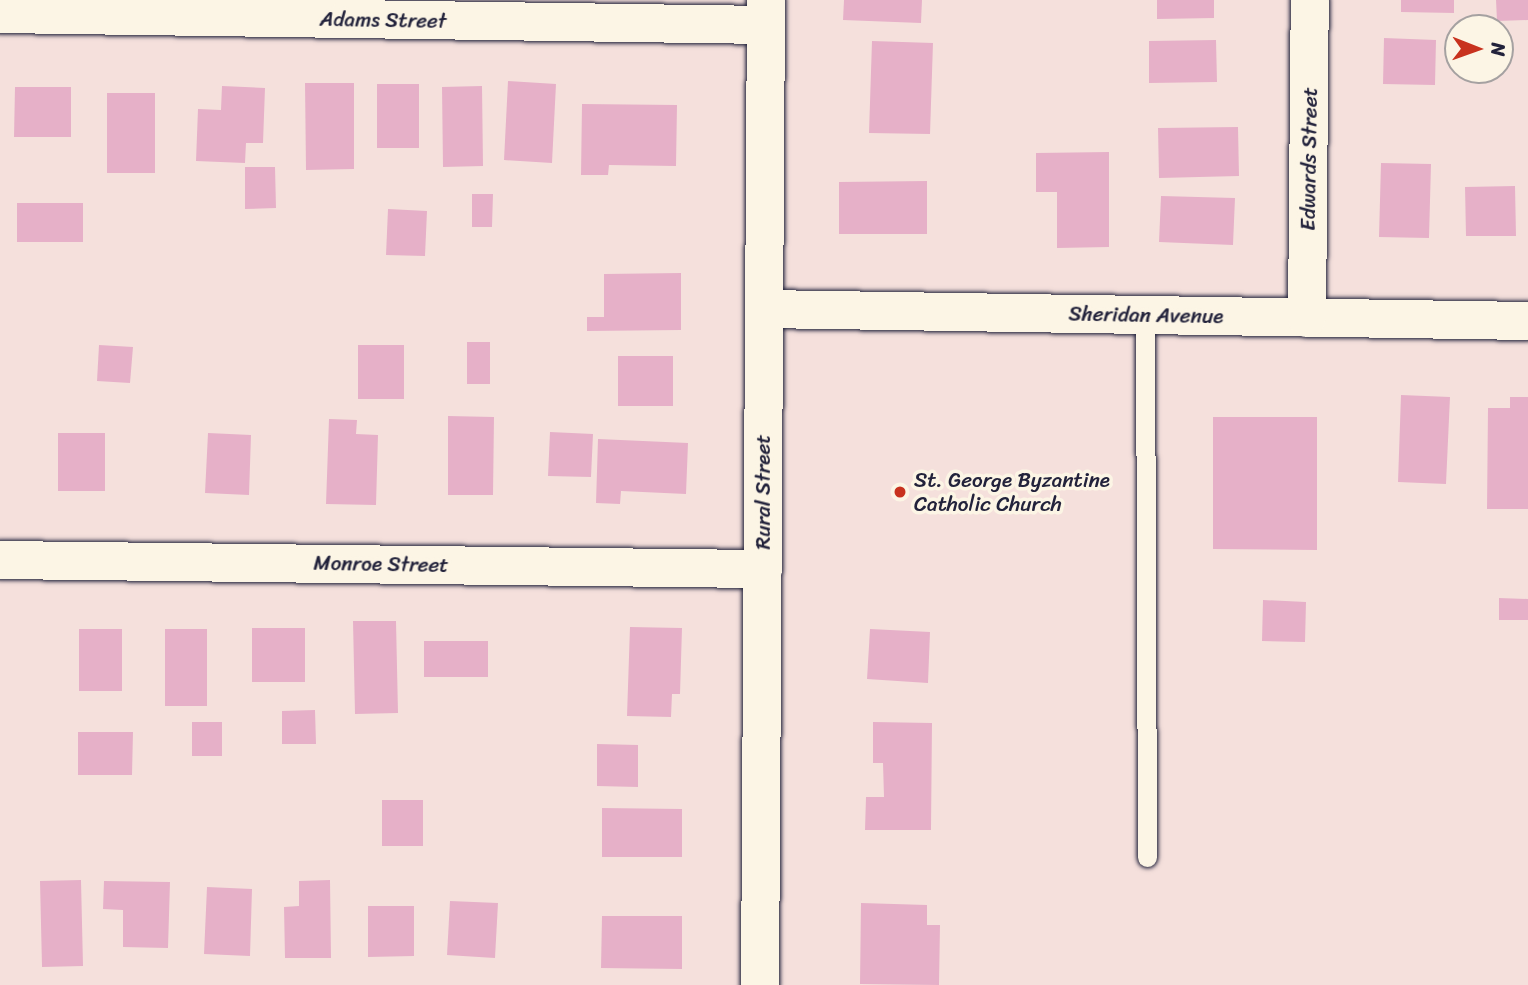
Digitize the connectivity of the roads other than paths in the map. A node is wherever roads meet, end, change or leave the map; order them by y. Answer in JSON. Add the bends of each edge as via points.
{"nodes":[{"id":1,"x":1310,"y":0,"type":"edge"},
{"id":2,"x":766,"y":13,"type":"edge"},
{"id":3,"x":0,"y":14,"type":"edge"},
{"id":4,"x":764,"y":309,"type":"junction"},
{"id":5,"x":1145,"y":315,"type":"junction"},
{"id":6,"x":1307,"y":317,"type":"junction"},
{"id":7,"x":1528,"y":321,"type":"edge"},
{"id":8,"x":0,"y":560,"type":"edge"},
{"id":9,"x":763,"y":569,"type":"junction"},
{"id":10,"x":1147,"y":857,"type":"dead end"},
{"id":11,"x":760,"y":985,"type":"edge"}],
"edges":[{"from":1,"to":6,"type":"street","name":"Edwards Street"},
{"from":2,"to":3,"type":"street","name":"Adams Street"},
{"from":2,"to":4,"type":"street","name":"Rural Street"},
{"from":4,"to":5,"type":"street","name":"Sheridan Avenue"},
{"from":4,"to":9,"type":"street","name":"Rural Street"},
{"from":5,"to":6,"type":"street","name":"Sheridan Avenue"},
{"from":5,"to":10,"type":"lane"},
{"from":6,"to":7,"type":"street","name":"Sheridan Avenue"},
{"from":8,"to":9,"type":"street","name":"Monroe Street"},
{"from":9,"to":11,"type":"street","name":"Rural Street"}]}
